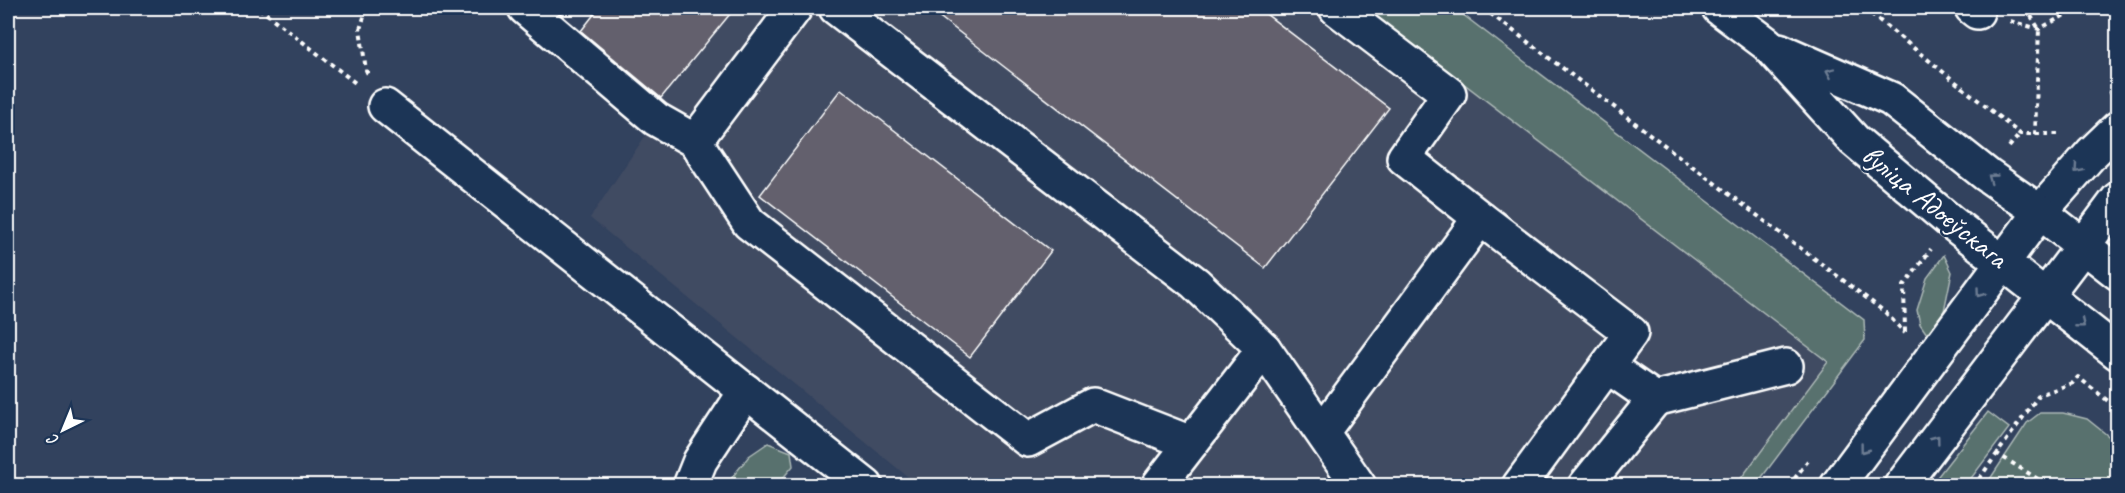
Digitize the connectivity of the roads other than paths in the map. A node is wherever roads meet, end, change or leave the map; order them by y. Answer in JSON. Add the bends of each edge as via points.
{"nodes":[{"id":1,"x":525,"y":8,"type":"edge"},
{"id":2,"x":795,"y":8,"type":"edge"},
{"id":3,"x":836,"y":8,"type":"edge"},
{"id":4,"x":1336,"y":8,"type":"edge"},
{"id":5,"x":1719,"y":8,"type":"edge"},
{"id":6,"x":1767,"y":44,"type":"junction"},
{"id":7,"x":385,"y":106,"type":"road end"},
{"id":8,"x":2118,"y":128,"type":"edge"},
{"id":9,"x":695,"y":141,"type":"junction"},
{"id":10,"x":2118,"y":199,"type":"edge"},
{"id":11,"x":2040,"y":212,"type":"junction"},
{"id":12,"x":1480,"y":218,"type":"junction"},
{"id":13,"x":2083,"y":246,"type":"junction"},
{"id":14,"x":2002,"y":262,"type":"junction"},
{"id":15,"x":2118,"y":273,"type":"edge"},
{"id":16,"x":2045,"y":295,"type":"junction"},
{"id":17,"x":1264,"y":349,"type":"junction"},
{"id":18,"x":2118,"y":353,"type":"edge"},
{"id":19,"x":1607,"y":366,"type":"junction"},
{"id":20,"x":1786,"y":366,"type":"dead end"},
{"id":21,"x":746,"y":391,"type":"junction"},
{"id":22,"x":1655,"y":399,"type":"junction"},
{"id":23,"x":1323,"y":431,"type":"junction"},
{"id":24,"x":1191,"y":443,"type":"junction"},
{"id":25,"x":690,"y":486,"type":"edge"},
{"id":26,"x":866,"y":486,"type":"edge"},
{"id":27,"x":1158,"y":486,"type":"edge"},
{"id":28,"x":1359,"y":486,"type":"edge"},
{"id":29,"x":1519,"y":486,"type":"edge"},
{"id":30,"x":1585,"y":486,"type":"edge"},
{"id":31,"x":1837,"y":486,"type":"edge"},
{"id":32,"x":1901,"y":486,"type":"edge"}],
"edges":[{"from":1,"to":9,"type":"main road","via":[[656,120]]},
{"from":2,"to":9,"type":"main road"},
{"from":3,"to":17,"type":"main road","via":[[1195,283]]},
{"from":4,"to":12,"type":"main road","via":[[1449,94],[1404,158]]},
{"from":5,"to":6,"type":"main road","name":"вуліца Адоеўскага"},
{"from":11,"to":6,"type":"main road","name":"вуліца Адоеўскага","one_way":true,"via":[[1891,99]]},
{"from":6,"to":14,"type":"main road","name":"вуліца Адоеўскага","via":[[1854,140]]},
{"from":7,"to":21,"type":"main road"},
{"from":8,"to":11,"type":"main road","one_way":true},
{"from":9,"to":24,"type":"main road","via":[[749,223],[1028,440],[1093,405]]},
{"from":10,"to":13,"type":"main road"},
{"from":11,"to":13,"type":"main road","name":"вуліца Адоеўскага"},
{"from":11,"to":14,"type":"main road"},
{"from":12,"to":19,"type":"main road","via":[[1631,333]]},
{"from":12,"to":23,"type":"main road"},
{"from":13,"to":15,"type":"main road","name":"вуліца Адоеўскага"},
{"from":13,"to":16,"type":"main road"},
{"from":14,"to":16,"type":"main road","name":"вуліца Адоеўскага"},
{"from":14,"to":31,"type":"main road","one_way":true},
{"from":16,"to":18,"type":"main road","name":"вуліца Адоеўскага","one_way":true},
{"from":32,"to":16,"type":"main road","one_way":true},
{"from":17,"to":23,"type":"main road"},
{"from":17,"to":24,"type":"main road"},
{"from":19,"to":22,"type":"main road"},
{"from":19,"to":29,"type":"main road"},
{"from":20,"to":22,"type":"main road"},
{"from":21,"to":25,"type":"main road","via":[[700,461]]},
{"from":21,"to":26,"type":"main road"},
{"from":22,"to":30,"type":"main road"},
{"from":23,"to":28,"type":"main road"},
{"from":24,"to":27,"type":"main road"}]}
